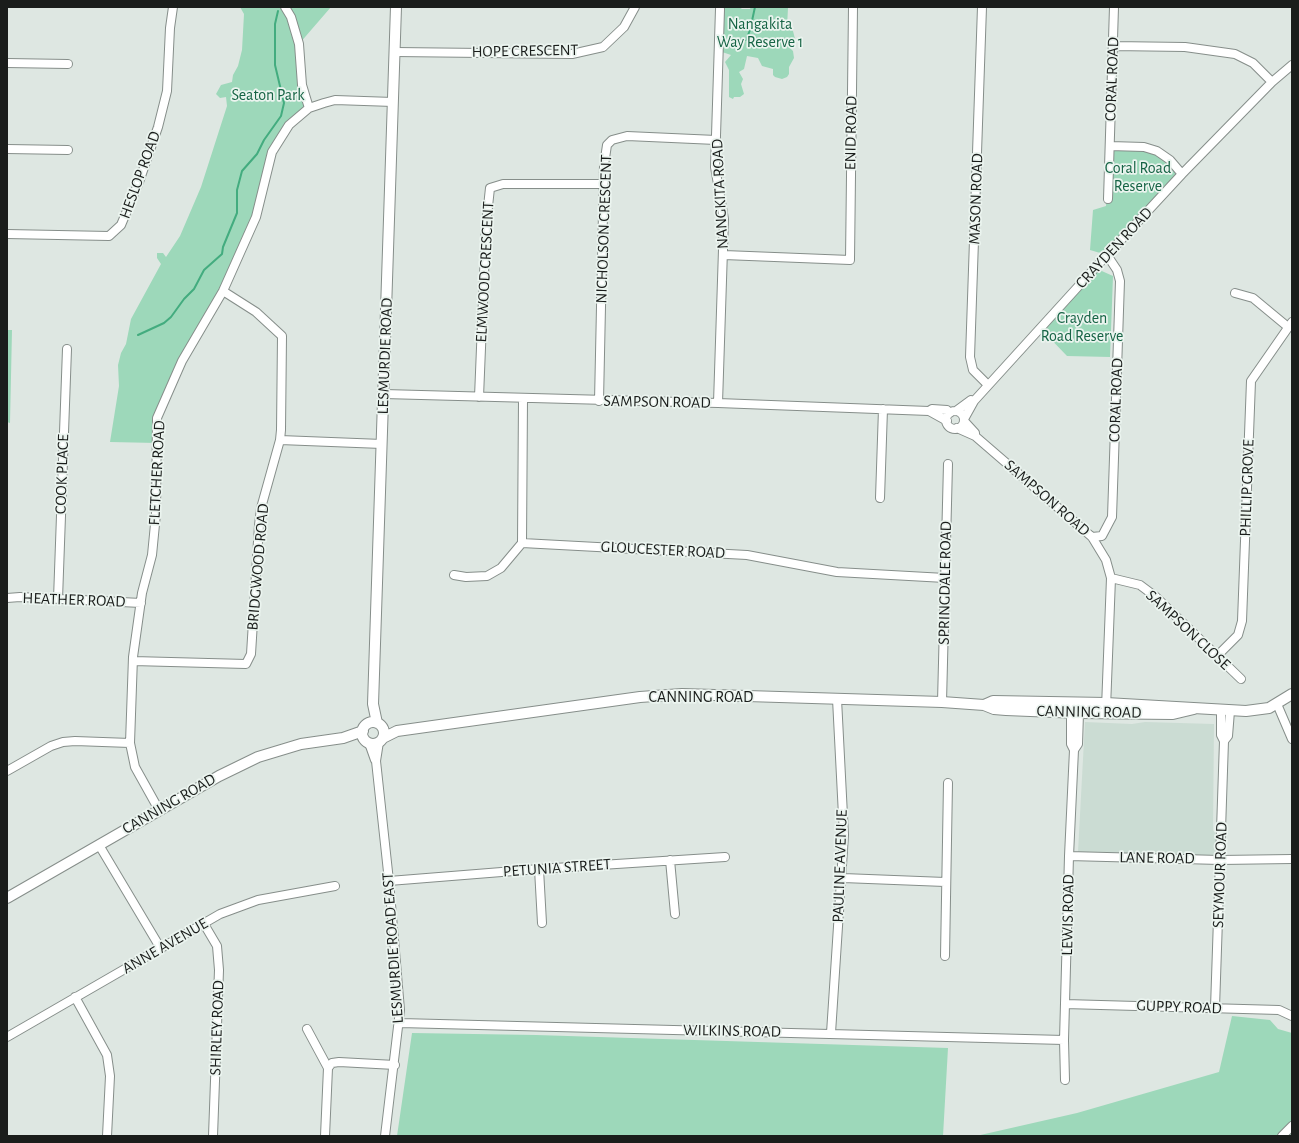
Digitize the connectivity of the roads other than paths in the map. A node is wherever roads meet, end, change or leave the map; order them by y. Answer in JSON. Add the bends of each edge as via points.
{"nodes":[{"id":1,"x":173,"y":7,"type":"edge"},
{"id":2,"x":285,"y":7,"type":"edge"},
{"id":3,"x":396,"y":7,"type":"edge"},
{"id":4,"x":635,"y":7,"type":"edge"},
{"id":5,"x":853,"y":7,"type":"edge"},
{"id":6,"x":982,"y":7,"type":"edge"},
{"id":7,"x":1114,"y":7,"type":"edge"},
{"id":8,"x":720,"y":9,"type":"dead end"},
{"id":9,"x":1113,"y":46,"type":"junction"},
{"id":10,"x":395,"y":52,"type":"junction"},
{"id":11,"x":7,"y":63,"type":"edge"},
{"id":12,"x":68,"y":64,"type":"dead end"},
{"id":13,"x":1292,"y":65,"type":"edge"},
{"id":14,"x":1272,"y":82,"type":"junction"},
{"id":15,"x":393,"y":102,"type":"junction"},
{"id":16,"x":309,"y":108,"type":"junction"},
{"id":17,"x":716,"y":140,"type":"junction"},
{"id":18,"x":1110,"y":146,"type":"junction"},
{"id":19,"x":7,"y":149,"type":"edge"},
{"id":20,"x":68,"y":150,"type":"dead end"},
{"id":21,"x":1182,"y":174,"type":"junction"},
{"id":22,"x":603,"y":184,"type":"junction"},
{"id":23,"x":1108,"y":199,"type":"dead end"},
{"id":24,"x":7,"y":234,"type":"edge"},
{"id":25,"x":724,"y":254,"type":"junction"},
{"id":26,"x":1107,"y":255,"type":"junction"},
{"id":27,"x":224,"y":292,"type":"junction"},
{"id":28,"x":1235,"y":293,"type":"dead end"},
{"id":29,"x":1290,"y":325,"type":"edge"},
{"id":30,"x":67,"y":350,"type":"dead end"},
{"id":31,"x":988,"y":385,"type":"junction"},
{"id":32,"x":384,"y":394,"type":"junction"},
{"id":33,"x":479,"y":398,"type":"junction"},
{"id":34,"x":523,"y":399,"type":"junction"},
{"id":35,"x":599,"y":401,"type":"junction"},
{"id":36,"x":974,"y":401,"type":"junction"},
{"id":37,"x":718,"y":403,"type":"junction"},
{"id":38,"x":883,"y":409,"type":"junction"},
{"id":39,"x":929,"y":411,"type":"junction"},
{"id":40,"x":953,"y":412,"type":"junction"},
{"id":41,"x":964,"y":420,"type":"junction"},
{"id":42,"x":947,"y":421,"type":"junction"},
{"id":43,"x":957,"y":428,"type":"junction"},
{"id":44,"x":975,"y":436,"type":"junction"},
{"id":45,"x":280,"y":440,"type":"junction"},
{"id":46,"x":382,"y":444,"type":"junction"},
{"id":47,"x":948,"y":464,"type":"dead end"},
{"id":48,"x":880,"y":498,"type":"dead end"},
{"id":49,"x":1092,"y":537,"type":"junction"},
{"id":50,"x":522,"y":543,"type":"junction"},
{"id":51,"x":454,"y":575,"type":"dead end"},
{"id":52,"x":945,"y":578,"type":"junction"},
{"id":53,"x":1111,"y":578,"type":"junction"},
{"id":54,"x":7,"y":598,"type":"edge"},
{"id":55,"x":58,"y":599,"type":"junction"},
{"id":56,"x":141,"y":603,"type":"junction"},
{"id":57,"x":1217,"y":656,"type":"junction"},
{"id":58,"x":133,"y":662,"type":"junction"},
{"id":59,"x":1241,"y":679,"type":"dead end"},
{"id":60,"x":1292,"y":694,"type":"edge"},
{"id":61,"x":837,"y":699,"type":"junction"},
{"id":62,"x":942,"y":702,"type":"junction"},
{"id":63,"x":1076,"y":703,"type":"junction"},
{"id":64,"x":1277,"y":704,"type":"junction"},
{"id":65,"x":984,"y":705,"type":"junction"},
{"id":66,"x":1106,"y":708,"type":"junction"},
{"id":67,"x":1225,"y":711,"type":"junction"},
{"id":68,"x":1075,"y":713,"type":"junction"},
{"id":69,"x":373,"y":734,"type":"junction"},
{"id":70,"x":1292,"y":739,"type":"edge"},
{"id":71,"x":130,"y":743,"type":"junction"},
{"id":72,"x":7,"y":771,"type":"edge"},
{"id":73,"x":948,"y":783,"type":"dead end"},
{"id":74,"x":159,"y":810,"type":"junction"},
{"id":75,"x":99,"y":845,"type":"junction"},
{"id":76,"x":1069,"y":856,"type":"junction"},
{"id":77,"x":724,"y":857,"type":"dead end"},
{"id":78,"x":1292,"y":859,"type":"edge"},
{"id":79,"x":670,"y":860,"type":"junction"},
{"id":80,"x":1220,"y":860,"type":"junction"},
{"id":81,"x":539,"y":869,"type":"junction"},
{"id":82,"x":842,"y":878,"type":"junction"},
{"id":83,"x":389,"y":881,"type":"junction"},
{"id":84,"x":945,"y":882,"type":"junction"},
{"id":85,"x":335,"y":886,"type":"dead end"},
{"id":86,"x":7,"y":898,"type":"edge"},
{"id":87,"x":676,"y":914,"type":"dead end"},
{"id":88,"x":542,"y":923,"type":"dead end"},
{"id":89,"x":204,"y":924,"type":"junction"},
{"id":90,"x":161,"y":949,"type":"junction"},
{"id":91,"x":945,"y":956,"type":"dead end"},
{"id":92,"x":75,"y":997,"type":"junction"},
{"id":93,"x":1065,"y":1004,"type":"junction"},
{"id":94,"x":1216,"y":1008,"type":"junction"},
{"id":95,"x":1292,"y":1016,"type":"edge"},
{"id":96,"x":400,"y":1023,"type":"junction"},
{"id":97,"x":307,"y":1029,"type":"dead end"},
{"id":98,"x":831,"y":1033,"type":"junction"},
{"id":99,"x":7,"y":1037,"type":"edge"},
{"id":100,"x":1064,"y":1040,"type":"junction"},
{"id":101,"x":394,"y":1065,"type":"junction"},
{"id":102,"x":328,"y":1068,"type":"junction"},
{"id":103,"x":1065,"y":1080,"type":"dead end"},
{"id":104,"x":1292,"y":1126,"type":"edge"},
{"id":105,"x":108,"y":1136,"type":"edge"},
{"id":106,"x":212,"y":1136,"type":"edge"},
{"id":107,"x":325,"y":1136,"type":"edge"},
{"id":108,"x":385,"y":1136,"type":"edge"},
{"id":109,"x":1282,"y":1136,"type":"edge"}],
"edges":[{"from":1,"to":24,"type":"street","name":"HESLOP ROAD","via":[[167,91],[156,134],[121,225],[110,236]]},
{"from":2,"to":16,"type":"street","via":[[291,17],[299,44],[302,85]]},
{"from":3,"to":10,"type":"main road","name":"LESMURDIE ROAD"},
{"from":4,"to":10,"type":"street","name":"HOPE CRESCENT","via":[[624,27],[603,47],[572,54]]},
{"from":5,"to":25,"type":"street","name":"ENID ROAD","via":[[850,260]]},
{"from":6,"to":31,"type":"street","name":"MASON ROAD","via":[[970,357],[973,370]]},
{"from":7,"to":9,"type":"street","name":"CORAL ROAD"},
{"from":8,"to":17,"type":"street","name":"NANGKITA ROAD"},
{"from":9,"to":14,"type":"street","via":[[1185,47],[1235,54],[1253,63]]},
{"from":9,"to":18,"type":"street","name":"CORAL ROAD"},
{"from":10,"to":15,"type":"main road","name":"LESMURDIE ROAD"},
{"from":11,"to":12,"type":"street"},
{"from":13,"to":14,"type":"street","name":"CRAYDEN ROAD"},
{"from":14,"to":21,"type":"street","name":"CRAYDEN ROAD"},
{"from":15,"to":16,"type":"street","name":"FLETCHER ROAD","via":[[335,100]]},
{"from":15,"to":32,"type":"main road","name":"LESMURDIE ROAD"},
{"from":16,"to":27,"type":"street","name":"FLETCHER ROAD","via":[[289,125],[272,152],[256,217]]},
{"from":17,"to":22,"type":"street","name":"NICHOLSON CRESCENT","via":[[627,136],[612,140],[607,145]]},
{"from":17,"to":25,"type":"street","name":"NANGKITA ROAD","via":[[715,167],[724,219]]},
{"from":18,"to":21,"type":"street","via":[[1144,147],[1157,152],[1170,160]]},
{"from":18,"to":23,"type":"street","name":"CORAL ROAD"},
{"from":19,"to":20,"type":"street"},
{"from":21,"to":26,"type":"street","name":"CRAYDEN ROAD"},
{"from":22,"to":33,"type":"street","name":"ELMWOOD CRESCENT","via":[[503,184],[490,188],[486,225]]},
{"from":22,"to":35,"type":"street","name":"NICHOLSON CRESCENT"},
{"from":25,"to":37,"type":"street","name":"NANGKITA ROAD"},
{"from":26,"to":31,"type":"street","name":"CRAYDEN ROAD"},
{"from":26,"to":49,"type":"street","name":"CORAL ROAD","via":[[1117,270],[1120,281],[1112,517],[1102,536]]},
{"from":27,"to":45,"type":"street","name":"BRIDGWOOD ROAD","via":[[256,312],[282,336]]},
{"from":27,"to":56,"type":"street","name":"FLETCHER ROAD","via":[[182,361],[158,418],[156,514],[152,555]]},
{"from":28,"to":29,"type":"street","via":[[1253,298]]},
{"from":29,"to":57,"type":"street","name":"PHILLIP GROVE","via":[[1251,380],[1242,621],[1238,635]]},
{"from":30,"to":55,"type":"street","name":"COOK PLACE"},
{"from":31,"to":36,"type":"street","name":"CRAYDEN ROAD"},
{"from":32,"to":33,"type":"street","name":"SAMPSON ROAD"},
{"from":32,"to":46,"type":"main road","name":"LESMURDIE ROAD"},
{"from":33,"to":34,"type":"street","name":"SAMPSON ROAD"},
{"from":34,"to":35,"type":"street","name":"SAMPSON ROAD"},
{"from":34,"to":50,"type":"street"},
{"from":35,"to":37,"type":"street","name":"SAMPSON ROAD"},
{"from":36,"to":40,"type":"street","name":"CRAYDEN ROAD","via":[[971,400]]},
{"from":36,"to":41,"type":"street","name":"CRAYDEN ROAD"},
{"from":37,"to":38,"type":"street","name":"SAMPSON ROAD"},
{"from":38,"to":39,"type":"street","name":"SAMPSON ROAD"},
{"from":38,"to":48,"type":"street"},
{"from":39,"to":40,"type":"street","name":"SAMPSON ROAD","via":[[937,409]]},
{"from":39,"to":42,"type":"street","name":"SAMPSON ROAD"},
{"from":40,"to":41,"type":"street","via":[[961,413]]},
{"from":40,"to":42,"type":"street","via":[[947,417]]},
{"from":41,"to":43,"type":"street"},
{"from":41,"to":44,"type":"street","name":"SAMPSON ROAD"},
{"from":42,"to":43,"type":"street","via":[[950,427]]},
{"from":43,"to":44,"type":"street","name":"SAMPSON ROAD"},
{"from":44,"to":49,"type":"street","name":"SAMPSON ROAD"},
{"from":45,"to":46,"type":"street"},
{"from":45,"to":58,"type":"street","name":"BRIDGWOOD ROAD","via":[[260,519],[251,654],[246,664]]},
{"from":46,"to":69,"type":"main road","name":"LESMURDIE ROAD"},
{"from":47,"to":52,"type":"street","name":"SPRINGDALE ROAD"},
{"from":49,"to":53,"type":"street","name":"SAMPSON ROAD","via":[[1106,560]]},
{"from":50,"to":51,"type":"street","via":[[501,568],[487,576]]},
{"from":50,"to":52,"type":"street","name":"GLOUCESTER ROAD","via":[[747,555],[837,572]]},
{"from":52,"to":62,"type":"street","name":"SPRINGDALE ROAD"},
{"from":53,"to":57,"type":"street","name":"SAMPSON CLOSE","via":[[1140,585],[1156,597]]},
{"from":53,"to":66,"type":"street","name":"SAMPSON ROAD"},
{"from":54,"to":55,"type":"street","name":"HEATHER ROAD"},
{"from":55,"to":56,"type":"street","name":"HEATHER ROAD"},
{"from":56,"to":58,"type":"street","name":"FLETCHER ROAD"},
{"from":57,"to":59,"type":"street","name":"SAMPSON CLOSE"},
{"from":58,"to":71,"type":"street","name":"FLETCHER ROAD"},
{"from":60,"to":64,"type":"main road","name":"CANNING ROAD"},
{"from":61,"to":62,"type":"main road","name":"CANNING ROAD"},
{"from":61,"to":69,"type":"main road","name":"CANNING ROAD","via":[[660,695]]},
{"from":61,"to":82,"type":"street","name":"PAULINE AVENUE","via":[[844,835]]},
{"from":62,"to":65,"type":"main road","name":"CANNING ROAD"},
{"from":63,"to":65,"type":"main road","name":"CANNING ROAD","via":[[993,701]]},
{"from":63,"to":66,"type":"main road","name":"CANNING ROAD"},
{"from":63,"to":68,"type":"street","name":"LEWIS ROAD"},
{"from":64,"to":67,"type":"main road","name":"CANNING ROAD","via":[[1258,710]]},
{"from":64,"to":70,"type":"street"},
{"from":65,"to":68,"type":"main road","name":"CANNING ROAD","via":[[994,709]]},
{"from":66,"to":67,"type":"main road","name":"CANNING ROAD","via":[[1175,706]]},
{"from":66,"to":68,"type":"main road","name":"CANNING ROAD"},
{"from":67,"to":80,"type":"street","name":"SEYMOUR ROAD","via":[[1221,735],[1224,742]]},
{"from":68,"to":76,"type":"street","name":"LEWIS ROAD","via":[[1078,744],[1074,750]]},
{"from":69,"to":74,"type":"main road","name":"CANNING ROAD","via":[[301,744],[258,757]]},
{"from":69,"to":83,"type":"street","name":"LESMURDIE ROAD EAST"},
{"from":71,"to":72,"type":"street","via":[[63,742]]},
{"from":71,"to":74,"type":"street","name":"FLETCHER ROAD","via":[[135,767]]},
{"from":73,"to":84,"type":"street"},
{"from":74,"to":75,"type":"main road","name":"CANNING ROAD"},
{"from":75,"to":86,"type":"main road","name":"CANNING ROAD"},
{"from":75,"to":90,"type":"street"},
{"from":76,"to":80,"type":"street","name":"LANE ROAD"},
{"from":76,"to":93,"type":"street","name":"LEWIS ROAD"},
{"from":77,"to":79,"type":"street","name":"PETUNIA STREET"},
{"from":78,"to":80,"type":"street","name":"LANE ROAD"},
{"from":79,"to":81,"type":"street","name":"PETUNIA STREET"},
{"from":79,"to":87,"type":"street"},
{"from":80,"to":94,"type":"street","name":"SEYMOUR ROAD"},
{"from":81,"to":83,"type":"street","name":"PETUNIA STREET"},
{"from":81,"to":88,"type":"street"},
{"from":82,"to":84,"type":"street"},
{"from":82,"to":98,"type":"street","name":"PAULINE AVENUE"},
{"from":83,"to":96,"type":"street","name":"LESMURDIE ROAD EAST"},
{"from":84,"to":91,"type":"street"},
{"from":85,"to":89,"type":"street","name":"ANNE AVENUE","via":[[258,900],[220,914]]},
{"from":89,"to":90,"type":"street","name":"ANNE AVENUE"},
{"from":89,"to":106,"type":"street","name":"SHIRLEY ROAD","via":[[217,946],[219,970]]},
{"from":90,"to":92,"type":"street","name":"ANNE AVENUE"},
{"from":92,"to":99,"type":"street","name":"ANNE AVENUE"},
{"from":92,"to":105,"type":"street","via":[[107,1055],[110,1076]]},
{"from":93,"to":94,"type":"street","name":"GUPPY ROAD"},
{"from":93,"to":100,"type":"street","name":"LEWIS ROAD"},
{"from":94,"to":95,"type":"street","name":"GUPPY ROAD","via":[[1279,1010]]},
{"from":96,"to":98,"type":"street","name":"WILKINS ROAD"},
{"from":96,"to":101,"type":"street","name":"LESMURDIE ROAD EAST"},
{"from":97,"to":102,"type":"street"},
{"from":98,"to":100,"type":"street","name":"WILKINS ROAD"},
{"from":100,"to":103,"type":"street","name":"LEWIS ROAD"},
{"from":101,"to":102,"type":"street","via":[[340,1062],[332,1063]]},
{"from":101,"to":108,"type":"street","name":"LESMURDIE ROAD EAST"},
{"from":102,"to":107,"type":"street"},
{"from":104,"to":109,"type":"street"}]}
